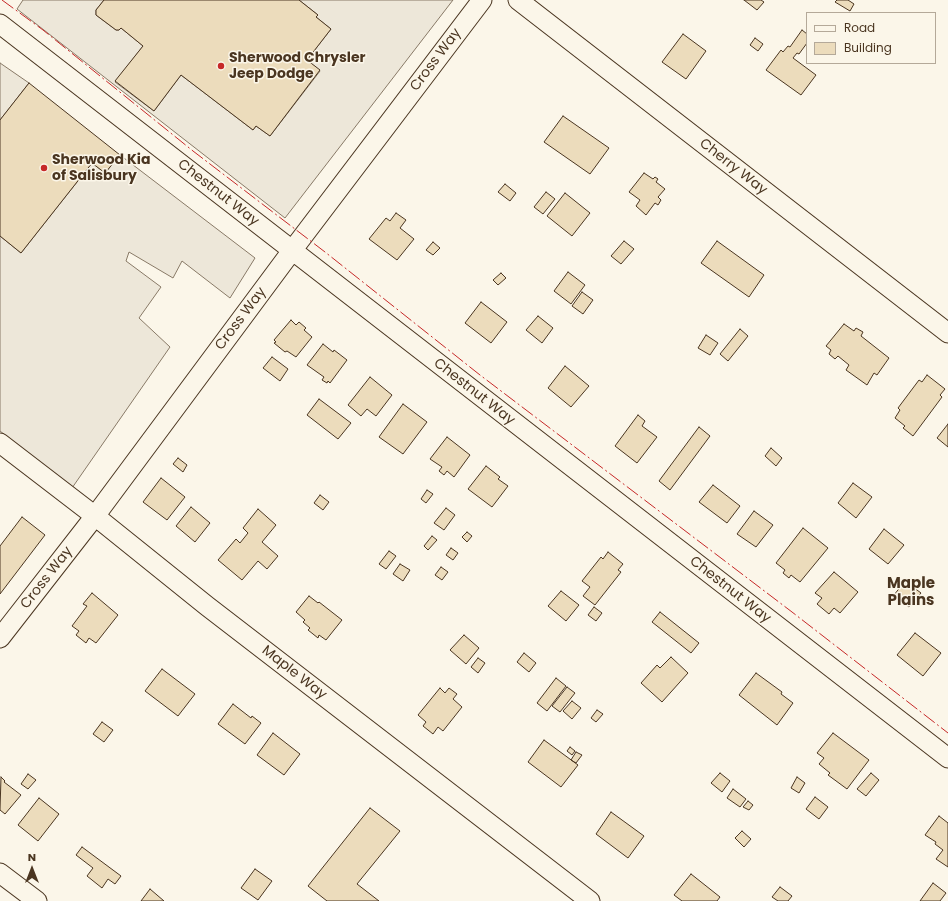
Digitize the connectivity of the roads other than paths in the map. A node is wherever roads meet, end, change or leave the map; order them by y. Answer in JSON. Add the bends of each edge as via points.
{"nodes":[{"id":1,"x":482,"y":0,"type":"edge"},
{"id":2,"x":518,"y":0,"type":"edge"},
{"id":3,"x":0,"y":24,"type":"edge"},
{"id":4,"x":292,"y":251,"type":"junction"},
{"id":5,"x":948,"y":333,"type":"edge"},
{"id":6,"x":0,"y":442,"type":"edge"},
{"id":7,"x":95,"y":516,"type":"junction"},
{"id":8,"x":0,"y":638,"type":"edge"},
{"id":9,"x":948,"y":758,"type":"edge"},
{"id":10,"x":0,"y":873,"type":"edge"},
{"id":11,"x":37,"y":901,"type":"edge"},
{"id":12,"x":590,"y":901,"type":"edge"}],
"edges":[{"from":1,"to":4,"type":"street","name":"Cross Way"},
{"from":2,"to":5,"type":"street","name":"Cherry Way"},
{"from":3,"to":4,"type":"street","name":"Chestnut Way"},
{"from":4,"to":7,"type":"street","name":"Cross Way"},
{"from":4,"to":9,"type":"street","name":"Chestnut Way"},
{"from":6,"to":7,"type":"street","name":"Maple Way"},
{"from":7,"to":8,"type":"street","name":"Cross Way"},
{"from":7,"to":12,"type":"street","name":"Maple Way","via":[[207,606]]},
{"from":10,"to":11,"type":"street"}]}
